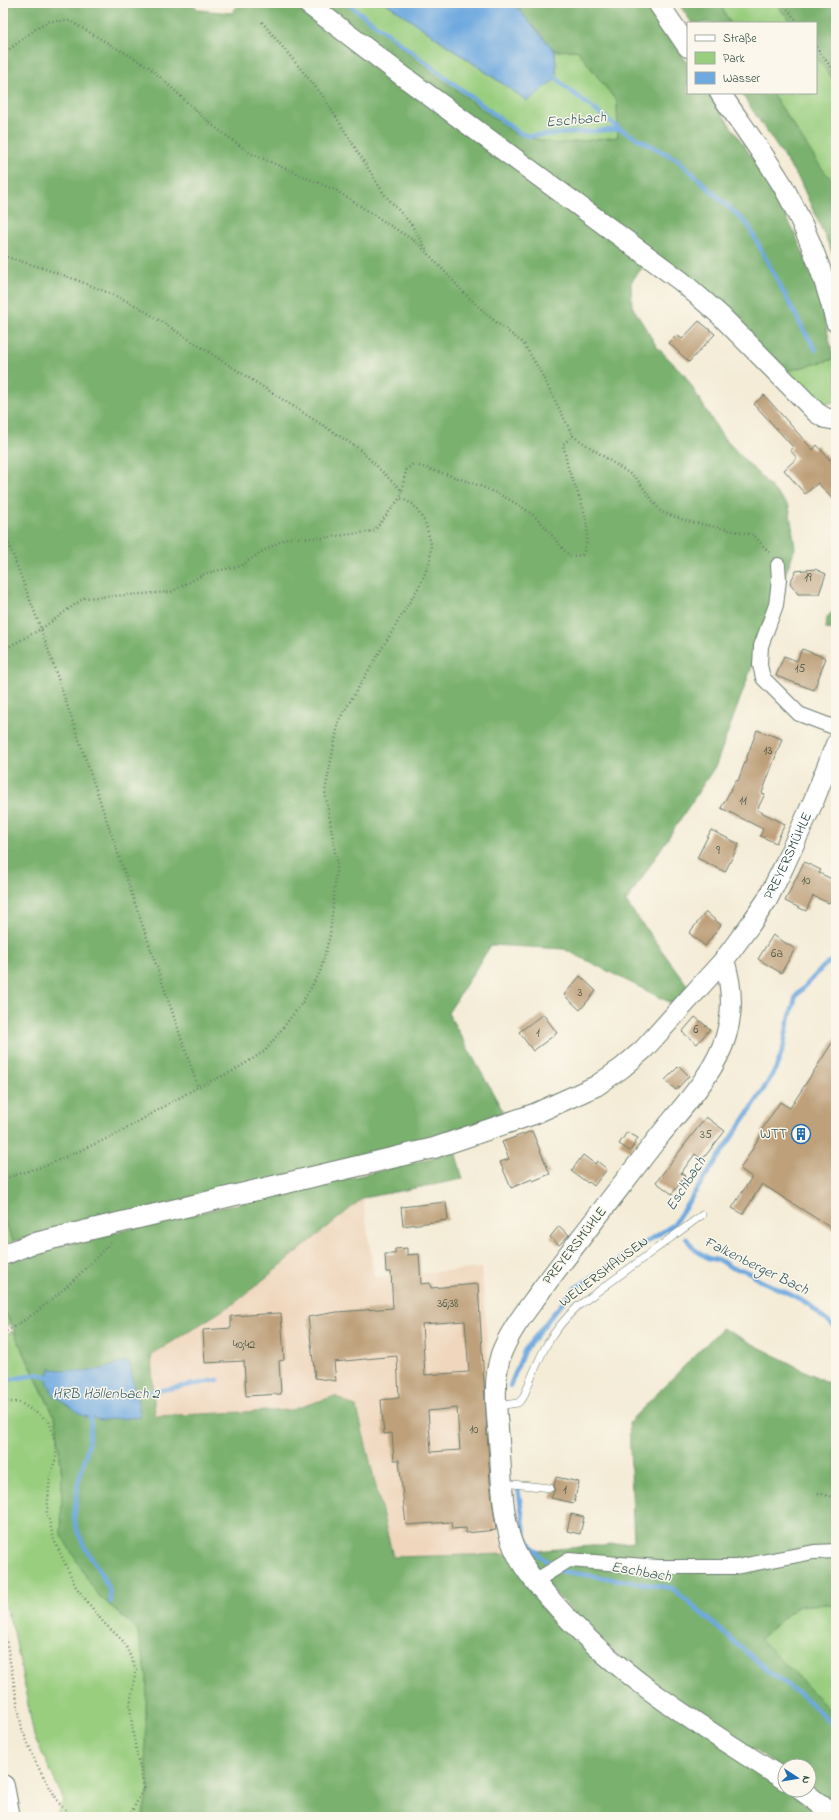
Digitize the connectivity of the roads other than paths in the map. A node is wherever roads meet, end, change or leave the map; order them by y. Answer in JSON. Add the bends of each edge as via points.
{"nodes":[{"id":1,"x":307,"y":3,"type":"edge"},
{"id":2,"x":658,"y":3,"type":"edge"},
{"id":3,"x":687,"y":46,"type":"edge"},
{"id":4,"x":721,"y":94,"type":"edge"},
{"id":5,"x":836,"y":322,"type":"edge"},
{"id":6,"x":836,"y":420,"type":"edge"},
{"id":7,"x":778,"y":565,"type":"road end"},
{"id":8,"x":836,"y":728,"type":"edge"},
{"id":9,"x":836,"y":744,"type":"edge"},
{"id":10,"x":724,"y":960,"type":"junction"},
{"id":11,"x":702,"y":1215,"type":"dead end"},
{"id":12,"x":3,"y":1255,"type":"edge"},
{"id":13,"x":497,"y":1406,"type":"junction"},
{"id":14,"x":503,"y":1483,"type":"junction"},
{"id":15,"x":550,"y":1488,"type":"dead end"},
{"id":16,"x":836,"y":1551,"type":"edge"},
{"id":17,"x":540,"y":1578,"type":"junction"},
{"id":18,"x":777,"y":1775,"type":"edge"},
{"id":19,"x":3,"y":1786,"type":"edge"},
{"id":20,"x":812,"y":1798,"type":"edge"},
{"id":21,"x":836,"y":1816,"type":"edge"},
{"id":22,"x":9,"y":1817,"type":"edge"}],
"edges":[{"from":1,"to":6,"type":"main road","via":[[681,281],[720,314],[818,413],[825,418]]},
{"from":2,"to":3,"type":"main road"},
{"from":4,"to":5,"type":"main road","via":[[764,156],[789,198],[819,264]]},
{"from":7,"to":8,"type":"street","via":[[776,605],[761,646],[760,665],[763,678],[799,714]]},
{"from":9,"to":10,"type":"main road","name":"PREYERSMÜHLE","via":[[783,868],[762,906]]},
{"from":10,"to":12,"type":"main road","name":"PREYERSMÜHLE","via":[[644,1049],[596,1086],[571,1098],[500,1127],[434,1148],[31,1244]]},
{"from":10,"to":13,"type":"main road","name":"PREYERSMÜHLE","via":[[731,987],[731,1007],[719,1054],[686,1102],[514,1327],[498,1367]]},
{"from":11,"to":13,"type":"lane","name":"WELLERSHAUSEN","via":[[593,1293],[567,1316],[546,1343],[523,1398],[518,1403]]},
{"from":13,"to":14,"type":"main road","name":"PREYERSMÜHLE"},
{"from":14,"to":15,"type":"lane"},
{"from":14,"to":17,"type":"main road","name":"PREYERSMÜHLE","via":[[509,1531],[518,1556]]},
{"from":16,"to":17,"type":"street","via":[[814,1552],[736,1567],[658,1567],[569,1560]]},
{"from":17,"to":18,"type":"main road","name":"PREYERSMÜHLE","via":[[568,1619],[619,1667],[674,1707]]},
{"from":19,"to":22,"type":"highway"},
{"from":20,"to":21,"type":"main road"}]}
